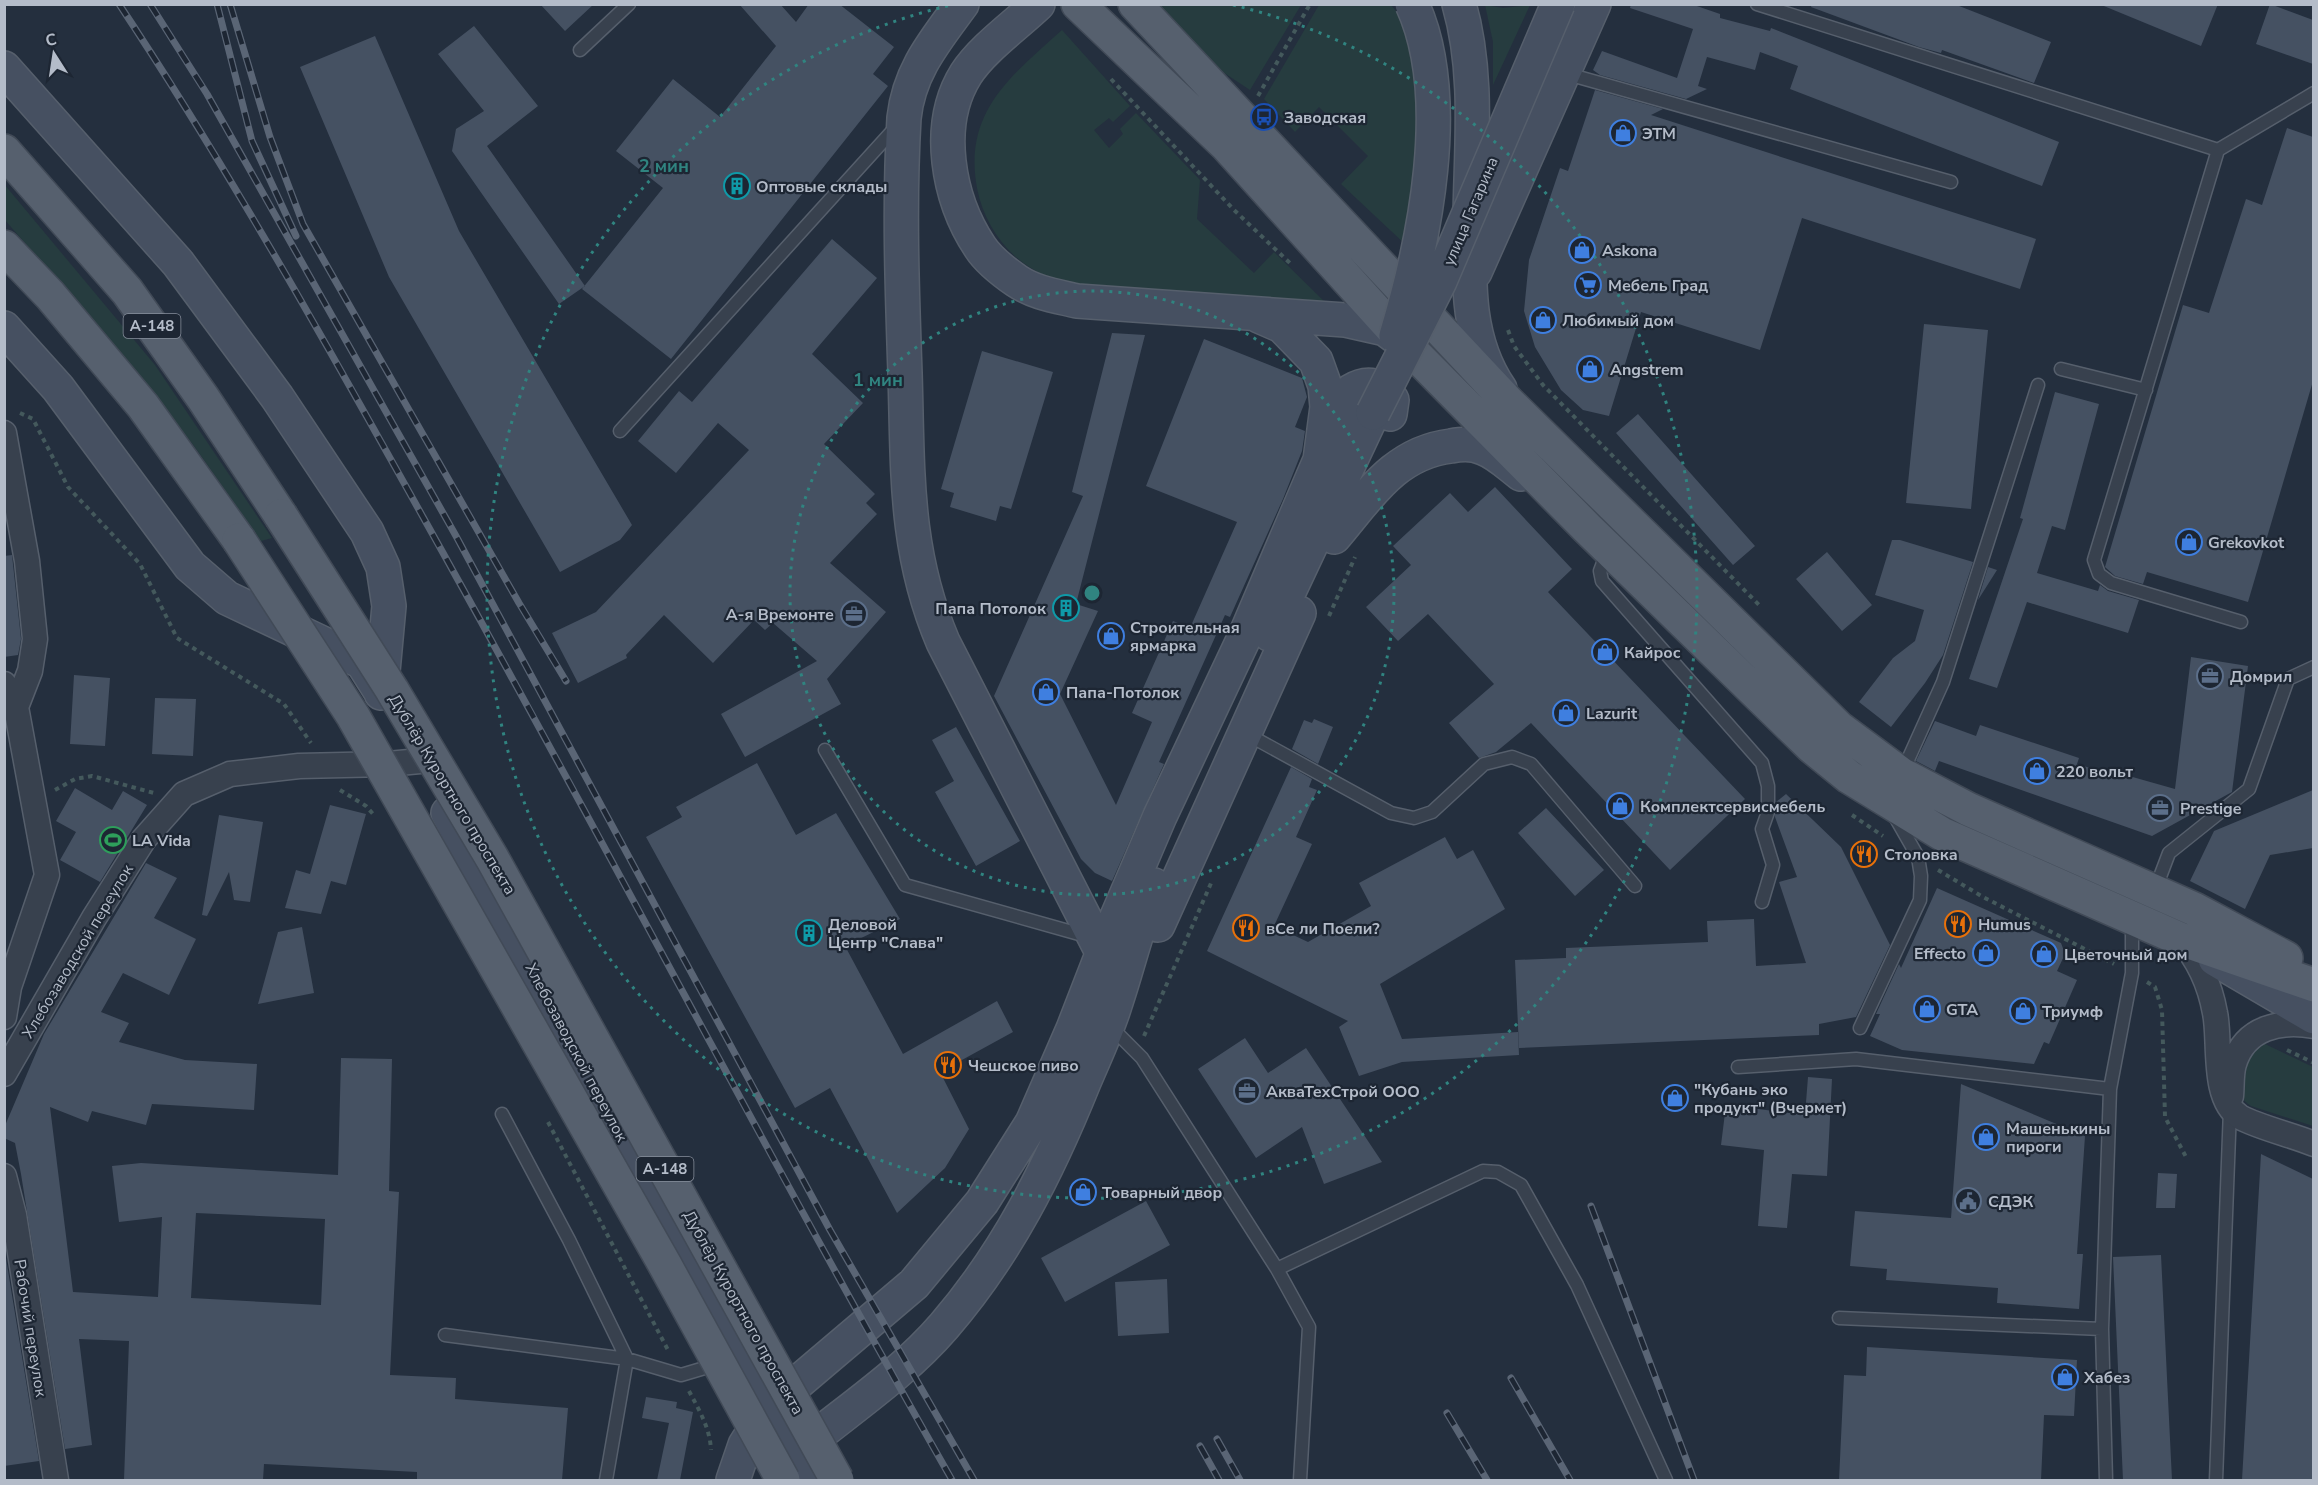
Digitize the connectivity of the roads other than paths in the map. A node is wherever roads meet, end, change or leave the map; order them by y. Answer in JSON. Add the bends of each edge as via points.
{"nodes":[{"id":1,"x":629,"y":4,"type":"edge"},
{"id":2,"x":962,"y":4,"type":"edge"},
{"id":3,"x":1038,"y":4,"type":"edge"},
{"id":4,"x":1078,"y":4,"type":"edge"},
{"id":5,"x":1135,"y":4,"type":"edge"},
{"id":6,"x":1412,"y":4,"type":"edge"},
{"id":7,"x":1459,"y":4,"type":"edge"},
{"id":8,"x":1558,"y":4,"type":"edge"},
{"id":9,"x":1594,"y":4,"type":"edge"},
{"id":10,"x":1757,"y":4,"type":"edge"},
{"id":11,"x":580,"y":50,"type":"dead end"},
{"id":12,"x":4,"y":68,"type":"edge"},
{"id":13,"x":1563,"y":73,"type":"junction"},
{"id":14,"x":2313,"y":93,"type":"edge"},
{"id":15,"x":904,"y":118,"type":"junction"},
{"id":16,"x":2218,"y":150,"type":"junction"},
{"id":17,"x":4,"y":151,"type":"edge"},
{"id":18,"x":1951,"y":182,"type":"dead end"},
{"id":19,"x":4,"y":248,"type":"edge"},
{"id":20,"x":1468,"y":287,"type":"junction"},
{"id":21,"x":1259,"y":316,"type":"junction"},
{"id":22,"x":4,"y":328,"type":"edge"},
{"id":23,"x":1415,"y":354,"type":"junction"},
{"id":24,"x":2061,"y":369,"type":"dead end"},
{"id":25,"x":2038,"y":385,"type":"dead end"},
{"id":26,"x":2146,"y":390,"type":"junction"},
{"id":27,"x":1509,"y":403,"type":"junction"},
{"id":28,"x":1373,"y":413,"type":"junction"},
{"id":29,"x":620,"y":431,"type":"dead end"},
{"id":30,"x":4,"y":434,"type":"edge"},
{"id":31,"x":1320,"y":460,"type":"junction"},
{"id":32,"x":1598,"y":539,"type":"junction"},
{"id":33,"x":1347,"y":542,"type":"junction"},
{"id":34,"x":2241,"y":622,"type":"dead end"},
{"id":35,"x":2313,"y":667,"type":"edge"},
{"id":36,"x":4,"y":684,"type":"edge"},
{"id":37,"x":381,"y":693,"type":"junction"},
{"id":38,"x":16,"y":707,"type":"junction"},
{"id":39,"x":1244,"y":733,"type":"junction"},
{"id":40,"x":825,"y":750,"type":"dead end"},
{"id":41,"x":420,"y":761,"type":"junction"},
{"id":42,"x":1891,"y":785,"type":"junction"},
{"id":43,"x":1635,"y":886,"type":"dead end"},
{"id":44,"x":2154,"y":891,"type":"junction"},
{"id":45,"x":1762,"y":902,"type":"dead end"},
{"id":46,"x":2131,"y":917,"type":"junction"},
{"id":47,"x":2180,"y":939,"type":"junction"},
{"id":48,"x":1097,"y":941,"type":"junction"},
{"id":49,"x":2313,"y":974,"type":"edge"},
{"id":50,"x":2313,"y":985,"type":"edge"},
{"id":51,"x":1112,"y":1013,"type":"junction"},
{"id":52,"x":4,"y":1017,"type":"edge"},
{"id":53,"x":2313,"y":1017,"type":"edge"},
{"id":54,"x":2313,"y":1026,"type":"edge"},
{"id":55,"x":1860,"y":1028,"type":"dead end"},
{"id":56,"x":1738,"y":1067,"type":"dead end"},
{"id":57,"x":4,"y":1074,"type":"edge"},
{"id":58,"x":2110,"y":1089,"type":"junction"},
{"id":59,"x":2230,"y":1104,"type":"junction"},
{"id":60,"x":502,"y":1114,"type":"dead end"},
{"id":61,"x":2313,"y":1144,"type":"edge"},
{"id":62,"x":4,"y":1176,"type":"edge"},
{"id":63,"x":1277,"y":1269,"type":"junction"},
{"id":64,"x":1839,"y":1318,"type":"dead end"},
{"id":65,"x":2102,"y":1329,"type":"junction"},
{"id":66,"x":445,"y":1335,"type":"dead end"},
{"id":67,"x":742,"y":1356,"type":"junction"},
{"id":68,"x":627,"y":1359,"type":"junction"},
{"id":69,"x":769,"y":1407,"type":"junction"},
{"id":70,"x":795,"y":1472,"type":"edge"},
{"id":71,"x":56,"y":1480,"type":"edge"},
{"id":72,"x":606,"y":1480,"type":"edge"},
{"id":73,"x":733,"y":1480,"type":"edge"},
{"id":74,"x":766,"y":1480,"type":"edge"},
{"id":75,"x":837,"y":1480,"type":"edge"},
{"id":76,"x":1300,"y":1480,"type":"edge"},
{"id":77,"x":1666,"y":1480,"type":"edge"},
{"id":78,"x":2106,"y":1480,"type":"edge"},
{"id":79,"x":2216,"y":1480,"type":"edge"}],
"edges":[{"from":1,"to":11,"type":"lane"},
{"from":2,"to":15,"type":"main road","via":[[918,67],[906,97]]},
{"from":3,"to":21,"type":"main road","via":[[975,63],[953,105],[949,161],[958,198],[981,249],[1019,282],[1040,293],[1077,301]]},
{"from":4,"to":23,"type":"main road","via":[[1226,145]]},
{"from":5,"to":27,"type":"main road"},
{"from":6,"to":28,"type":"main road","bridge":true,"via":[[1424,39],[1431,84],[1431,174],[1412,284]]},
{"from":7,"to":20,"type":"main road","via":[[1468,35],[1472,113]]},
{"from":8,"to":28,"type":"main road","name":"улица Гагарина","bridge":true,"via":[[1440,281]]},
{"from":9,"to":13,"type":"main road"},
{"from":10,"to":16,"type":"lane"},
{"from":12,"to":37,"type":"main road","via":[[178,263],[277,397],[367,532],[383,567],[389,606]]},
{"from":13,"to":18,"type":"lane"},
{"from":13,"to":20,"type":"main road"},
{"from":14,"to":16,"type":"lane"},
{"from":15,"to":29,"type":"lane"},
{"from":15,"to":48,"type":"main road","via":[[901,251],[910,519],[917,565],[927,605],[943,642]]},
{"from":16,"to":26,"type":"lane"},
{"from":17,"to":75,"type":"main road","name":"Дублёр Курортного проспекта","number":"А-148","bridge":true,"via":[[127,291],[203,398],[392,690],[492,858]]},
{"from":19,"to":70,"type":"main road","number":"А-148","bridge":true,"via":[[50,295],[143,406],[239,540],[353,716],[665,1265]]},
{"from":20,"to":27,"type":"main road","via":[[1479,345],[1491,376]]},
{"from":21,"to":23,"type":"main road","via":[[1373,324],[1394,335]]},
{"from":21,"to":31,"type":"main road","via":[[1282,326],[1316,360],[1327,407]]},
{"from":22,"to":37,"type":"main road","name":"Хлебозаводской переулок","via":[[58,388],[190,566],[227,598],[362,662]]},
{"from":23,"to":32,"type":"main road"},
{"from":24,"to":26,"type":"lane"},
{"from":25,"to":42,"type":"lane","via":[[1943,682]]},
{"from":26,"to":34,"type":"lane","via":[[2096,548],[2094,560],[2099,574],[2110,583]]},
{"from":27,"to":42,"type":"main road","via":[[1839,728]]},
{"from":28,"to":51,"type":"main road","via":[[1179,824],[1139,922]]},
{"from":30,"to":38,"type":"street","via":[[27,561],[36,639],[32,664]]},
{"from":31,"to":33,"type":"main road","via":[[1351,391],[1366,384],[1384,390],[1392,400],[1392,408]]},
{"from":31,"to":48,"type":"main road","via":[[1244,638]]},
{"from":32,"to":33,"type":"main road","via":[[1501,458],[1468,444],[1421,453],[1401,462]]},
{"from":32,"to":42,"type":"main road","via":[[1812,747],[1849,777]]},
{"from":32,"to":45,"type":"lane","via":[[1602,581],[1762,763],[1768,786],[1768,812],[1762,829],[1773,865]]},
{"from":33,"to":39,"type":"main road"},
{"from":35,"to":44,"type":"lane","via":[[2288,679],[2249,789],[2169,853]]},
{"from":36,"to":38,"type":"street"},
{"from":37,"to":41,"type":"main road","name":"Хлебозаводской переулок"},
{"from":38,"to":52,"type":"street","via":[[47,875],[9,987]]},
{"from":39,"to":43,"type":"lane","via":[[1391,813],[1414,818],[1432,812],[1484,765],[1512,757],[1531,764]]},
{"from":39,"to":51,"type":"main road","via":[[1156,928]]},
{"from":40,"to":48,"type":"lane","via":[[905,885]]},
{"from":41,"to":57,"type":"street","name":"Хлебозаводской переулок","via":[[230,774],[184,794],[144,838]]},
{"from":41,"to":67,"type":"main road","name":"Хлебозаводской переулок"},
{"from":42,"to":44,"type":"main road","via":[[1968,809]]},
{"from":42,"to":46,"type":"main road","via":[[1942,834]]},
{"from":42,"to":55,"type":"lane","via":[[1918,857],[1920,900]]},
{"from":44,"to":49,"type":"main road"},
{"from":46,"to":47,"type":"main road"},
{"from":46,"to":58,"type":"lane","via":[[2132,973]]},
{"from":47,"to":50,"type":"main road"},
{"from":47,"to":53,"type":"main road"},
{"from":47,"to":59,"type":"street","via":[[2192,952],[2209,989],[2216,1015],[2220,1082]]},
{"from":48,"to":69,"type":"main road","via":[[1073,1029],[1032,1123],[982,1202],[915,1284]]},
{"from":51,"to":63,"type":"lane"},
{"from":51,"to":70,"type":"main road","via":[[1054,1158],[1016,1227],[975,1287],[944,1327]]},
{"from":54,"to":59,"type":"street","via":[[2293,1022],[2273,1025],[2255,1034],[2242,1047],[2234,1064]]},
{"from":56,"to":58,"type":"lane","via":[[1856,1059]]},
{"from":58,"to":65,"type":"lane"},
{"from":59,"to":61,"type":"street","via":[[2238,1116]]},
{"from":59,"to":79,"type":"lane"},
{"from":60,"to":68,"type":"lane"},
{"from":62,"to":71,"type":"street","name":"Рабочий переулок","via":[[14,1215]]},
{"from":63,"to":76,"type":"lane","via":[[1309,1327]]},
{"from":63,"to":77,"type":"lane","via":[[1483,1171],[1498,1172],[1521,1185],[1577,1285]]},
{"from":64,"to":65,"type":"lane"},
{"from":65,"to":78,"type":"lane"},
{"from":66,"to":68,"type":"lane"},
{"from":67,"to":68,"type":"lane","via":[[681,1375]]},
{"from":67,"to":69,"type":"main road","name":"Хлебозаводской переулок"},
{"from":68,"to":72,"type":"lane"},
{"from":69,"to":70,"type":"main road","name":"Хлебозаводской переулок"},
{"from":69,"to":73,"type":"main road","via":[[745,1445]]},
{"from":70,"to":74,"type":"main road"}]}
